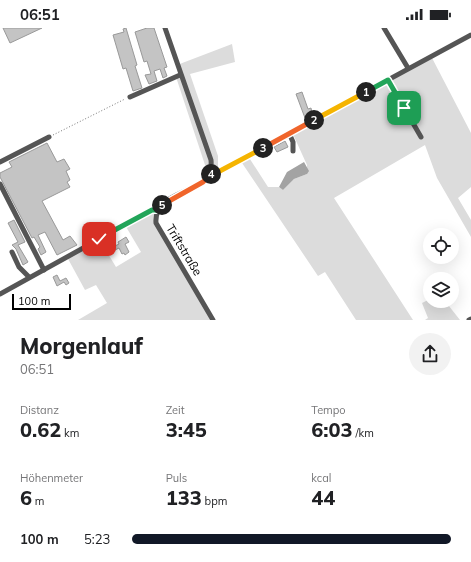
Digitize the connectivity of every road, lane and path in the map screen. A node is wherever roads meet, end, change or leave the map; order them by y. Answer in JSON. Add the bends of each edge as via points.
{"nodes":[{"id":1,"x":165,"y":28,"type":"edge"},
{"id":2,"x":384,"y":28,"type":"edge"},
{"id":3,"x":471,"y":35,"type":"edge"},
{"id":4,"x":408,"y":68,"type":"junction"},
{"id":5,"x":180,"y":75,"type":"junction"},
{"id":6,"x":388,"y":80,"type":"junction"},
{"id":7,"x":130,"y":97,"type":"joint"},
{"id":8,"x":289,"y":133,"type":"junction"},
{"id":9,"x":49,"y":137,"type":"joint"},
{"id":10,"x":421,"y":137,"type":"dead end"},
{"id":11,"x":293,"y":151,"type":"dead end"},
{"id":12,"x":0,"y":162,"type":"edge"},
{"id":13,"x":209,"y":174,"type":"junction"},
{"id":14,"x":0,"y":184,"type":"edge"},
{"id":15,"x":158,"y":210,"type":"junction"},
{"id":16,"x":12,"y":252,"type":"dead end"},
{"id":17,"x":44,"y":270,"type":"junction"},
{"id":18,"x":29,"y":278,"type":"junction"},
{"id":19,"x":0,"y":294,"type":"edge"},
{"id":20,"x":213,"y":320,"type":"edge"}],
"edges":[{"from":1,"to":5,"type":"street"},
{"from":2,"to":4,"type":"street"},
{"from":3,"to":4,"type":"street"},
{"from":4,"to":6,"type":"street"},
{"from":5,"to":7,"type":"street"},
{"from":5,"to":13,"type":"street","via":[[211,160]]},
{"from":6,"to":8,"type":"street"},
{"from":6,"to":10,"type":"street"},
{"from":7,"to":9,"type":"path"},
{"from":8,"to":11,"type":"street"},
{"from":8,"to":13,"type":"street","via":[[218,172]]},
{"from":9,"to":12,"type":"street"},
{"from":13,"to":15,"type":"street","via":[[203,182],[165,202]]},
{"from":14,"to":17,"type":"street"},
{"from":15,"to":17,"type":"street","via":[[152,210]]},
{"from":15,"to":20,"type":"street","name":"Triftstraße","via":[[156,223]]},
{"from":16,"to":18,"type":"street","via":[[19,267]]},
{"from":17,"to":18,"type":"street"},
{"from":18,"to":19,"type":"street"}]}
